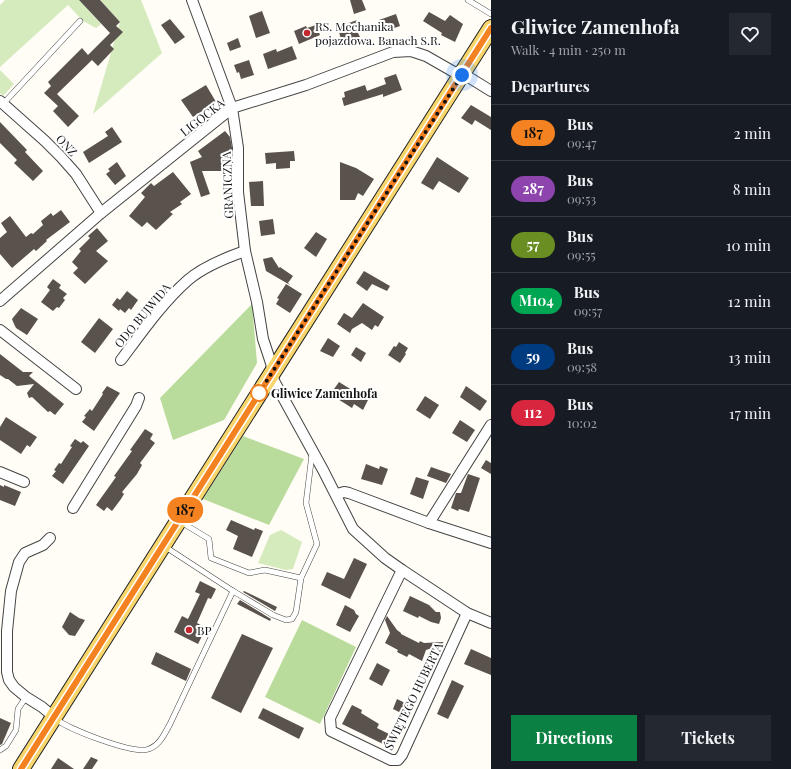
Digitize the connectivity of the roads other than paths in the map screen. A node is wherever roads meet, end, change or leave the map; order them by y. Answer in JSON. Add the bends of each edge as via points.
{"nodes":[{"id":1,"x":192,"y":0,"type":"edge"},
{"id":2,"x":468,"y":0,"type":"edge"},
{"id":3,"x":491,"y":14,"type":"edge"},
{"id":4,"x":80,"y":21,"type":"dead end"},
{"id":5,"x":491,"y":28,"type":"edge"},
{"id":6,"x":462,"y":75,"type":"junction"},
{"id":7,"x":491,"y":91,"type":"edge"},
{"id":8,"x":2,"y":103,"type":"edge"},
{"id":9,"x":232,"y":108,"type":"junction"},
{"id":10,"x":101,"y":213,"type":"junction"},
{"id":11,"x":245,"y":251,"type":"junction"},
{"id":12,"x":0,"y":301,"type":"edge"},
{"id":13,"x":0,"y":330,"type":"edge"},
{"id":14,"x":121,"y":360,"type":"dead end"},
{"id":15,"x":272,"y":372,"type":"junction"},
{"id":16,"x":76,"y":389,"type":"dead end"},
{"id":17,"x":139,"y":398,"type":"dead end"},
{"id":18,"x":491,"y":425,"type":"edge"},
{"id":19,"x":313,"y":450,"type":"junction"},
{"id":20,"x":0,"y":472,"type":"edge"},
{"id":21,"x":24,"y":482,"type":"dead end"},
{"id":22,"x":336,"y":494,"type":"junction"},
{"id":23,"x":73,"y":508,"type":"dead end"},
{"id":24,"x":178,"y":520,"type":"junction"},
{"id":25,"x":429,"y":523,"type":"junction"},
{"id":26,"x":50,"y":538,"type":"dead end"},
{"id":27,"x":491,"y":543,"type":"edge"},
{"id":28,"x":162,"y":545,"type":"junction"},
{"id":29,"x":402,"y":570,"type":"junction"},
{"id":30,"x":301,"y":578,"type":"junction"},
{"id":31,"x":233,"y":591,"type":"junction"},
{"id":32,"x":467,"y":613,"type":"junction"},
{"id":33,"x":491,"y":623,"type":"edge"},
{"id":34,"x":26,"y":697,"type":"junction"},
{"id":35,"x":54,"y":717,"type":"junction"},
{"id":36,"x":0,"y":750,"type":"edge"},
{"id":37,"x":21,"y":769,"type":"edge"}],
"edges":[{"from":1,"to":9,"type":"street","name":"GRANICZNA"},
{"from":2,"to":3,"type":"lane"},
{"from":4,"to":8,"type":"lane","name":"ONZ"},
{"from":5,"to":6,"type":"main road"},
{"from":6,"to":7,"type":"street","name":"LIGOCKA"},
{"from":6,"to":9,"type":"street","name":"LIGOCKA","via":[[411,51],[393,52],[306,85]]},
{"from":6,"to":15,"type":"main road"},
{"from":8,"to":10,"type":"street","name":"ONZ","via":[[61,157],[76,174]]},
{"from":9,"to":10,"type":"street","name":"LIGOCKA"},
{"from":9,"to":11,"type":"street","name":"GRANICZNA","via":[[238,148],[238,192]]},
{"from":10,"to":12,"type":"street","name":"LIGOCKA"},
{"from":11,"to":14,"type":"street","name":"ODO BUJWIDA","via":[[209,266],[189,280],[158,311]]},
{"from":11,"to":15,"type":"street","name":"GRANICZNA"},
{"from":13,"to":16,"type":"street"},
{"from":15,"to":19,"type":"street","via":[[274,381]]},
{"from":15,"to":24,"type":"main road"},
{"from":17,"to":23,"type":"street"},
{"from":18,"to":25,"type":"street"},
{"from":19,"to":22,"type":"street"},
{"from":19,"to":30,"type":"lane","via":[[306,503],[317,544]]},
{"from":20,"to":21,"type":"street"},
{"from":22,"to":25,"type":"street","via":[[349,493]]},
{"from":22,"to":29,"type":"street","via":[[353,529]]},
{"from":24,"to":28,"type":"main road"},
{"from":24,"to":30,"type":"lane","via":[[209,539],[211,558],[249,573],[266,570]]},
{"from":25,"to":27,"type":"street"},
{"from":26,"to":34,"type":"street","via":[[25,553],[19,562],[11,592],[7,631],[7,672],[14,687]]},
{"from":28,"to":31,"type":"lane"},
{"from":28,"to":35,"type":"main road"},
{"from":29,"to":32,"type":"street"},
{"from":29,"to":32,"type":"street","name":"ŚWIĘTEGO HUBERTA","via":[[330,718],[331,731],[391,760],[398,760]]},
{"from":30,"to":31,"type":"lane","via":[[296,612],[292,619],[286,620],[273,615]]},
{"from":31,"to":35,"type":"lane","via":[[170,724],[161,740],[154,746],[142,750],[120,745],[75,730]]},
{"from":32,"to":33,"type":"street"},
{"from":34,"to":35,"type":"street"},
{"from":34,"to":36,"type":"lane","via":[[18,709],[16,730],[6,746]]},
{"from":35,"to":37,"type":"main road"}]}
